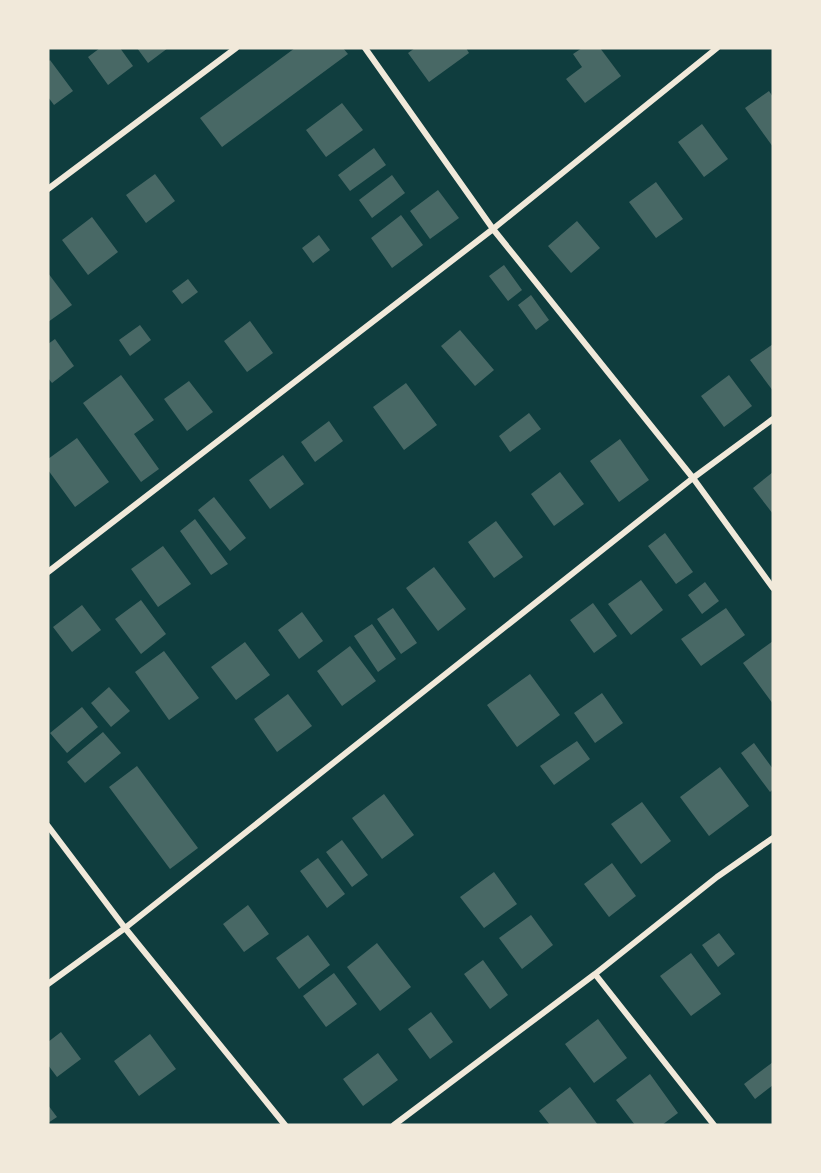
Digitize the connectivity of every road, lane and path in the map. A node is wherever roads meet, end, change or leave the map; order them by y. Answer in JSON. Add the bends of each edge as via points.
{"nodes":[{"id":1,"x":236,"y":48,"type":"edge"},
{"id":2,"x":365,"y":48,"type":"edge"},
{"id":3,"x":717,"y":48,"type":"edge"},
{"id":4,"x":48,"y":189,"type":"edge"},
{"id":5,"x":493,"y":230,"type":"junction"},
{"id":6,"x":773,"y":419,"type":"edge"},
{"id":7,"x":693,"y":478,"type":"junction"},
{"id":8,"x":48,"y":572,"type":"edge"},
{"id":9,"x":773,"y":588,"type":"edge"},
{"id":10,"x":48,"y":826,"type":"edge"},
{"id":11,"x":773,"y":838,"type":"edge"},
{"id":12,"x":125,"y":928,"type":"junction"},
{"id":13,"x":595,"y":975,"type":"junction"},
{"id":14,"x":48,"y":984,"type":"edge"},
{"id":15,"x":285,"y":1125,"type":"edge"},
{"id":16,"x":394,"y":1125,"type":"edge"},
{"id":17,"x":714,"y":1125,"type":"edge"}],
"edges":[{"from":1,"to":4,"type":"street"},
{"from":2,"to":5,"type":"street"},
{"from":3,"to":5,"type":"street"},
{"from":5,"to":7,"type":"street"},
{"from":5,"to":8,"type":"street"},
{"from":6,"to":7,"type":"street"},
{"from":7,"to":9,"type":"street"},
{"from":7,"to":12,"type":"street"},
{"from":10,"to":12,"type":"street"},
{"from":11,"to":13,"type":"street","via":[[717,877]]},
{"from":12,"to":14,"type":"street"},
{"from":12,"to":15,"type":"street"},
{"from":13,"to":16,"type":"street"},
{"from":13,"to":17,"type":"street"}]}
